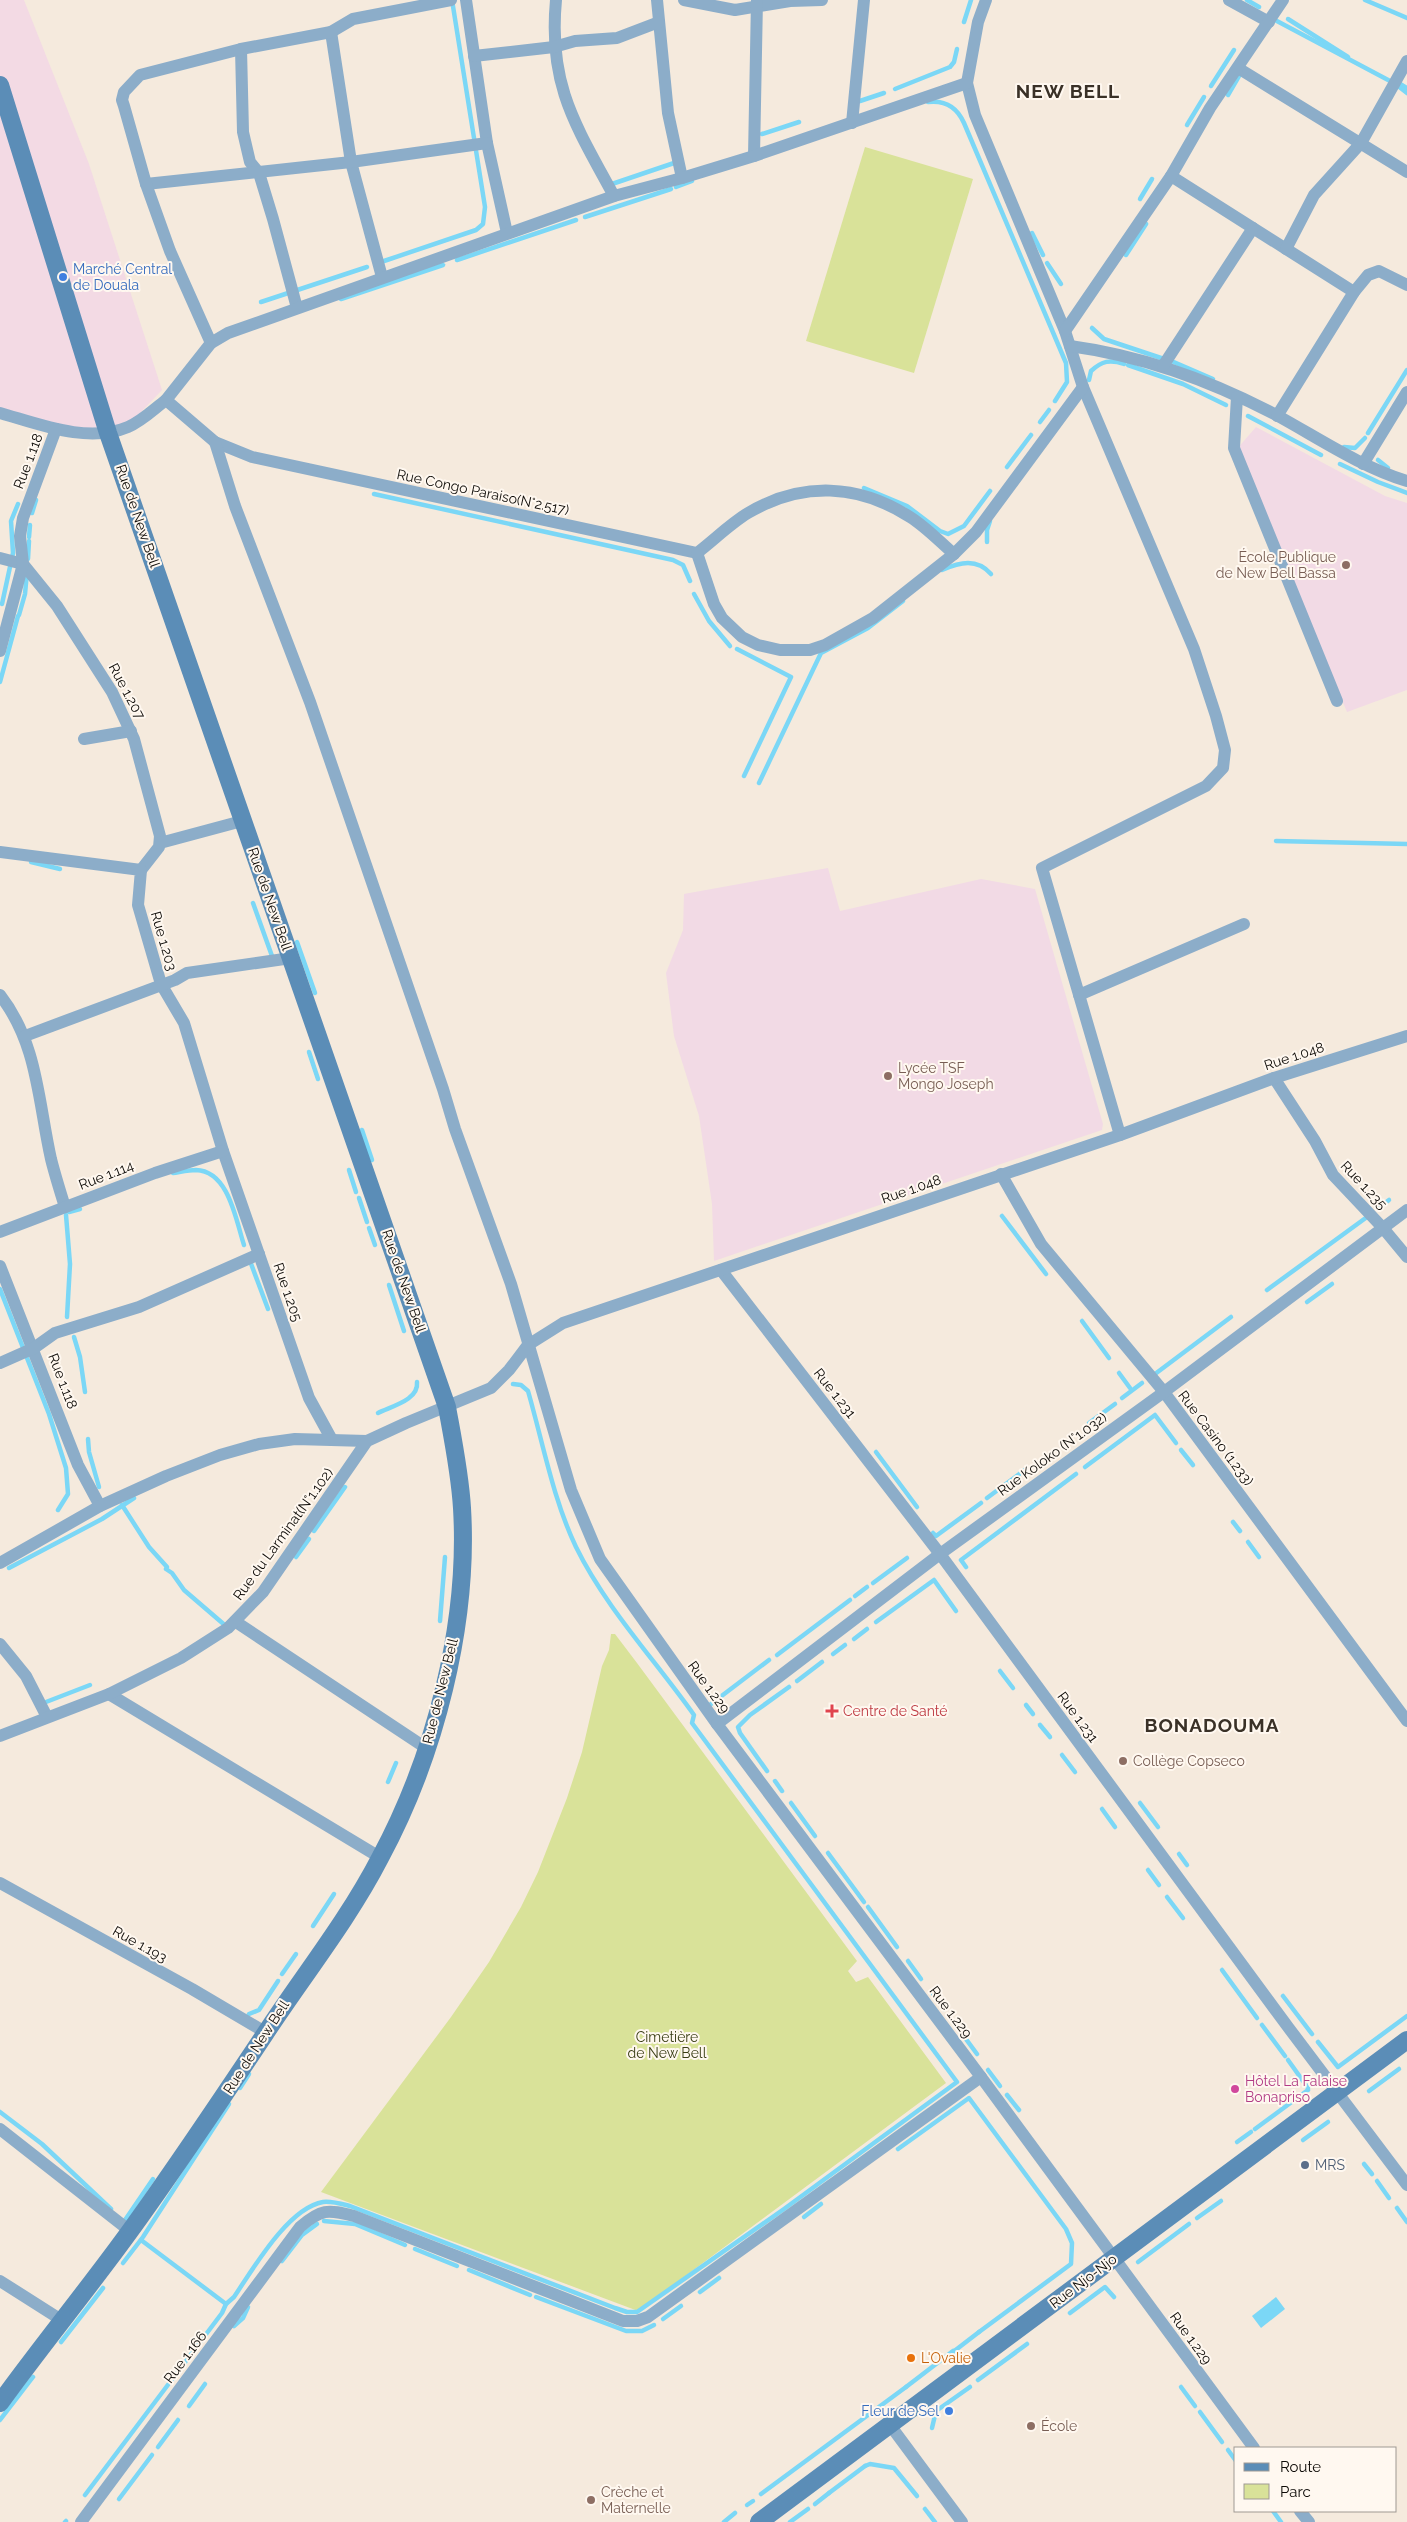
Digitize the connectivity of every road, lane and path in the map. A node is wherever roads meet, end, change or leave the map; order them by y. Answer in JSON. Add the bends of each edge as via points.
{"nodes":[{"id":1,"x":451,"y":0,"type":"edge"},
{"id":2,"x":466,"y":0,"type":"edge"},
{"id":3,"x":556,"y":0,"type":"edge"},
{"id":4,"x":657,"y":0,"type":"edge"},
{"id":5,"x":684,"y":0,"type":"edge"},
{"id":6,"x":822,"y":0,"type":"edge"},
{"id":7,"x":864,"y":0,"type":"edge"},
{"id":8,"x":986,"y":0,"type":"edge"},
{"id":9,"x":1229,"y":0,"type":"edge"},
{"id":10,"x":1283,"y":0,"type":"edge"},
{"id":11,"x":757,"y":4,"type":"edge"},
{"id":12,"x":659,"y":22,"type":"junction"},
{"id":13,"x":1269,"y":22,"type":"junction"},
{"id":14,"x":331,"y":32,"type":"junction"},
{"id":15,"x":554,"y":47,"type":"junction"},
{"id":16,"x":241,"y":49,"type":"junction"},
{"id":17,"x":474,"y":56,"type":"junction"},
{"id":18,"x":1407,"y":61,"type":"edge"},
{"id":19,"x":1238,"y":68,"type":"junction"},
{"id":20,"x":967,"y":83,"type":"junction"},
{"id":21,"x":0,"y":85,"type":"edge"},
{"id":22,"x":852,"y":123,"type":"junction"},
{"id":23,"x":487,"y":143,"type":"junction"},
{"id":24,"x":1361,"y":143,"type":"junction"},
{"id":25,"x":754,"y":156,"type":"junction"},
{"id":26,"x":351,"y":162,"type":"junction"},
{"id":27,"x":1407,"y":172,"type":"edge"},
{"id":28,"x":258,"y":173,"type":"junction"},
{"id":29,"x":1171,"y":176,"type":"junction"},
{"id":30,"x":682,"y":178,"type":"junction"},
{"id":31,"x":146,"y":184,"type":"junction"},
{"id":32,"x":614,"y":196,"type":"junction"},
{"id":33,"x":1253,"y":228,"type":"junction"},
{"id":34,"x":507,"y":233,"type":"junction"},
{"id":35,"x":1286,"y":249,"type":"junction"},
{"id":36,"x":382,"y":277,"type":"junction"},
{"id":37,"x":1407,"y":285,"type":"edge"},
{"id":38,"x":1354,"y":292,"type":"junction"},
{"id":39,"x":297,"y":308,"type":"junction"},
{"id":40,"x":1064,"y":331,"type":"junction"},
{"id":41,"x":211,"y":343,"type":"junction"},
{"id":42,"x":1070,"y":346,"type":"junction"},
{"id":43,"x":1163,"y":366,"type":"junction"},
{"id":44,"x":1082,"y":387,"type":"junction"},
{"id":45,"x":1407,"y":392,"type":"edge"},
{"id":46,"x":1237,"y":397,"type":"junction"},
{"id":47,"x":166,"y":400,"type":"junction"},
{"id":48,"x":0,"y":413,"type":"edge"},
{"id":49,"x":1277,"y":416,"type":"junction"},
{"id":50,"x":56,"y":429,"type":"junction"},
{"id":51,"x":108,"y":433,"type":"junction"},
{"id":52,"x":215,"y":442,"type":"junction"},
{"id":53,"x":1363,"y":464,"type":"junction"},
{"id":54,"x":1407,"y":482,"type":"edge"},
{"id":55,"x":697,"y":553,"type":"junction"},
{"id":56,"x":954,"y":554,"type":"junction"},
{"id":57,"x":0,"y":558,"type":"edge"},
{"id":58,"x":23,"y":564,"type":"junction"},
{"id":59,"x":0,"y":650,"type":"edge"},
{"id":60,"x":1337,"y":701,"type":"dead end"},
{"id":61,"x":131,"y":731,"type":"junction"},
{"id":62,"x":84,"y":739,"type":"dead end"},
{"id":63,"x":242,"y":821,"type":"junction"},
{"id":64,"x":160,"y":843,"type":"junction"},
{"id":65,"x":0,"y":852,"type":"edge"},
{"id":66,"x":141,"y":870,"type":"junction"},
{"id":67,"x":1244,"y":924,"type":"dead end"},
{"id":68,"x":291,"y":958,"type":"junction"},
{"id":69,"x":161,"y":984,"type":"junction"},
{"id":70,"x":0,"y":995,"type":"edge"},
{"id":71,"x":1078,"y":996,"type":"junction"},
{"id":72,"x":25,"y":1036,"type":"junction"},
{"id":73,"x":1407,"y":1036,"type":"edge"},
{"id":74,"x":1274,"y":1078,"type":"junction"},
{"id":75,"x":1120,"y":1135,"type":"junction"},
{"id":76,"x":223,"y":1150,"type":"junction"},
{"id":77,"x":1001,"y":1174,"type":"junction"},
{"id":78,"x":65,"y":1207,"type":"junction"},
{"id":79,"x":1407,"y":1210,"type":"edge"},
{"id":80,"x":1384,"y":1228,"type":"junction"},
{"id":81,"x":0,"y":1232,"type":"edge"},
{"id":82,"x":259,"y":1254,"type":"junction"},
{"id":83,"x":1407,"y":1257,"type":"edge"},
{"id":84,"x":0,"y":1266,"type":"edge"},
{"id":85,"x":721,"y":1270,"type":"junction"},
{"id":86,"x":528,"y":1345,"type":"junction"},
{"id":87,"x":34,"y":1348,"type":"junction"},
{"id":88,"x":0,"y":1363,"type":"edge"},
{"id":89,"x":1164,"y":1392,"type":"junction"},
{"id":90,"x":447,"y":1407,"type":"junction"},
{"id":91,"x":332,"y":1440,"type":"junction"},
{"id":92,"x":367,"y":1441,"type":"junction"},
{"id":93,"x":100,"y":1506,"type":"junction"},
{"id":94,"x":940,"y":1554,"type":"junction"},
{"id":95,"x":0,"y":1563,"type":"edge"},
{"id":96,"x":236,"y":1622,"type":"junction"},
{"id":97,"x":0,"y":1644,"type":"edge"},
{"id":98,"x":109,"y":1694,"type":"junction"},
{"id":99,"x":48,"y":1716,"type":"junction"},
{"id":100,"x":1407,"y":1721,"type":"edge"},
{"id":101,"x":717,"y":1724,"type":"junction"},
{"id":102,"x":0,"y":1736,"type":"edge"},
{"id":103,"x":426,"y":1748,"type":"junction"},
{"id":104,"x":381,"y":1858,"type":"junction"},
{"id":105,"x":0,"y":1883,"type":"edge"},
{"id":106,"x":265,"y":2032,"type":"junction"},
{"id":107,"x":1407,"y":2040,"type":"edge"},
{"id":108,"x":981,"y":2077,"type":"junction"},
{"id":109,"x":1338,"y":2091,"type":"junction"},
{"id":110,"x":0,"y":2129,"type":"edge"},
{"id":111,"x":1407,"y":2185,"type":"edge"},
{"id":112,"x":130,"y":2231,"type":"junction"},
{"id":113,"x":1114,"y":2258,"type":"junction"},
{"id":114,"x":0,"y":2281,"type":"edge"},
{"id":115,"x":63,"y":2321,"type":"junction"},
{"id":116,"x":2,"y":2397,"type":"edge"},
{"id":117,"x":890,"y":2425,"type":"junction"},
{"id":118,"x":1253,"y":2447,"type":"edge"},
{"id":119,"x":1301,"y":2512,"type":"edge"},
{"id":120,"x":81,"y":2522,"type":"edge"},
{"id":121,"x":759,"y":2522,"type":"edge"},
{"id":122,"x":962,"y":2522,"type":"edge"},
{"id":123,"x":1309,"y":2522,"type":"edge"}],
"edges":[{"from":1,"to":14,"type":"street","via":[[353,19]]},
{"from":2,"to":17,"type":"street"},
{"from":3,"to":15,"type":"street"},
{"from":4,"to":12,"type":"street"},
{"from":5,"to":11,"type":"street","via":[[724,9]]},
{"from":6,"to":11,"type":"street"},
{"from":7,"to":22,"type":"street"},
{"from":8,"to":20,"type":"street","via":[[978,22]]},
{"from":9,"to":13,"type":"street"},
{"from":10,"to":13,"type":"street"},
{"from":11,"to":25,"type":"street"},
{"from":12,"to":15,"type":"street","via":[[617,38],[575,41]]},
{"from":12,"to":30,"type":"street","via":[[668,113]]},
{"from":13,"to":19,"type":"street"},
{"from":14,"to":16,"type":"street"},
{"from":14,"to":26,"type":"street"},
{"from":15,"to":17,"type":"street"},
{"from":15,"to":32,"type":"street","via":[[556,69],[567,106]]},
{"from":16,"to":28,"type":"street","via":[[243,132],[250,162]]},
{"from":16,"to":31,"type":"street","via":[[140,75],[129,85],[122,100]]},
{"from":17,"to":23,"type":"street"},
{"from":18,"to":24,"type":"street"},
{"from":19,"to":24,"type":"street"},
{"from":19,"to":29,"type":"street","via":[[1210,108]]},
{"from":20,"to":22,"type":"street"},
{"from":20,"to":40,"type":"street","via":[[975,115]]},
{"from":21,"to":51,"type":"main road","name":"Rue de New Bell"},
{"from":22,"to":25,"type":"street"},
{"from":23,"to":26,"type":"street"},
{"from":23,"to":34,"type":"street"},
{"from":24,"to":27,"type":"street"},
{"from":24,"to":35,"type":"street","via":[[1314,196]]},
{"from":25,"to":30,"type":"street"},
{"from":26,"to":28,"type":"street"},
{"from":26,"to":36,"type":"street"},
{"from":28,"to":31,"type":"street"},
{"from":28,"to":39,"type":"street"},
{"from":29,"to":33,"type":"street"},
{"from":29,"to":40,"type":"street"},
{"from":30,"to":32,"type":"street"},
{"from":31,"to":41,"type":"street","via":[[170,251]]},
{"from":32,"to":34,"type":"street"},
{"from":33,"to":35,"type":"street"},
{"from":33,"to":43,"type":"street"},
{"from":34,"to":36,"type":"street"},
{"from":35,"to":38,"type":"street"},
{"from":36,"to":39,"type":"street"},
{"from":37,"to":38,"type":"street","via":[[1379,271],[1368,275]]},
{"from":38,"to":49,"type":"street"},
{"from":39,"to":41,"type":"street","via":[[228,333]]},
{"from":40,"to":42,"type":"street"},
{"from":41,"to":47,"type":"street"},
{"from":42,"to":43,"type":"street","via":[[1107,351]]},
{"from":42,"to":44,"type":"street"},
{"from":43,"to":46,"type":"street"},
{"from":44,"to":56,"type":"street","via":[[976,532]]},
{"from":44,"to":71,"type":"street","via":[[1194,649],[1225,750],[1223,768],[1206,786],[1042,868]]},
{"from":45,"to":53,"type":"street"},
{"from":46,"to":49,"type":"street"},
{"from":46,"to":60,"type":"street","via":[[1234,448]]},
{"from":47,"to":51,"type":"street","via":[[129,426]]},
{"from":47,"to":52,"type":"street","name":"Rue Congo Paraiso(N°2.517)"},
{"from":48,"to":50,"type":"street"},
{"from":49,"to":53,"type":"street"},
{"from":50,"to":51,"type":"street"},
{"from":50,"to":58,"type":"street","name":"Rue 1.118","via":[[23,518],[20,536]]},
{"from":51,"to":63,"type":"main road","name":"Rue de New Bell"},
{"from":52,"to":55,"type":"street","name":"Rue Congo Paraiso(N°2.517)","via":[[252,457]]},
{"from":52,"to":86,"type":"street","name":"Rue 1.229","via":[[235,506],[310,702],[511,1284]]},
{"from":53,"to":54,"type":"street"},
{"from":55,"to":56,"type":"street","via":[[748,513],[781,498],[812,490],[852,491],[882,501],[912,518]]},
{"from":55,"to":56,"type":"street","via":[[722,618],[758,645],[798,651],[825,644],[873,618]]},
{"from":57,"to":58,"type":"street"},
{"from":58,"to":59,"type":"street","name":"Rue 1.118"},
{"from":58,"to":61,"type":"street","name":"Rue 1.207","via":[[85,648]]},
{"from":61,"to":62,"type":"street"},
{"from":61,"to":64,"type":"street","name":"Rue 1.207"},
{"from":63,"to":64,"type":"street"},
{"from":63,"to":68,"type":"main road","name":"Rue de New Bell"},
{"from":64,"to":66,"type":"street"},
{"from":65,"to":66,"type":"street"},
{"from":66,"to":69,"type":"street","name":"Rue 1.203","via":[[138,905]]},
{"from":67,"to":71,"type":"street"},
{"from":68,"to":69,"type":"street","via":[[199,971]]},
{"from":68,"to":90,"type":"main road","name":"Rue de New Bell"},
{"from":69,"to":72,"type":"street"},
{"from":69,"to":76,"type":"street","name":"Rue 1.203","via":[[184,1023]]},
{"from":70,"to":72,"type":"street"},
{"from":71,"to":75,"type":"street"},
{"from":72,"to":78,"type":"street","via":[[38,1079],[51,1158]]},
{"from":73,"to":74,"type":"street","name":"Rue 1.048"},
{"from":74,"to":75,"type":"street","name":"Rue 1.048"},
{"from":74,"to":80,"type":"street","name":"Rue 1.235","via":[[1315,1141],[1333,1176]]},
{"from":75,"to":77,"type":"street","name":"Rue 1.048"},
{"from":76,"to":78,"type":"street","name":"Rue 1.114"},
{"from":76,"to":82,"type":"street","name":"Rue 1.205"},
{"from":77,"to":85,"type":"street","name":"Rue 1.048"},
{"from":77,"to":89,"type":"street","name":"Rue Casino (1.233)","via":[[1041,1244]]},
{"from":78,"to":81,"type":"street","name":"Rue 1.114"},
{"from":79,"to":80,"type":"street","name":"Rue Koloko (N°1.032)"},
{"from":80,"to":83,"type":"street","name":"Rue 1.235"},
{"from":80,"to":89,"type":"street","name":"Rue Koloko (N°1.032)"},
{"from":82,"to":87,"type":"street","via":[[139,1307],[55,1333]]},
{"from":82,"to":91,"type":"street","name":"Rue 1.205","via":[[309,1398]]},
{"from":84,"to":87,"type":"street","name":"Rue 1.118"},
{"from":85,"to":86,"type":"street","name":"Rue 1.048","via":[[563,1323]]},
{"from":85,"to":94,"type":"street","name":"Rue 1.231"},
{"from":86,"to":90,"type":"street","name":"Rue 1.048","via":[[491,1388]]},
{"from":86,"to":101,"type":"street","name":"Rue 1.229","via":[[592,1545],[623,1594]]},
{"from":87,"to":88,"type":"street"},
{"from":87,"to":93,"type":"street","name":"Rue 1.118","via":[[78,1465]]},
{"from":89,"to":94,"type":"street","name":"Rue Koloko (N°1.032)"},
{"from":89,"to":100,"type":"street","name":"Rue Casino (1.233)"},
{"from":90,"to":92,"type":"street"},
{"from":90,"to":103,"type":"main road","name":"Rue de New Bell","via":[[462,1509],[460,1593],[453,1642]]},
{"from":91,"to":92,"type":"street"},
{"from":91,"to":93,"type":"street","via":[[295,1439],[259,1444],[220,1455]]},
{"from":92,"to":96,"type":"street","name":"Rue du Larminat(N°1.102)","via":[[280,1568]]},
{"from":93,"to":95,"type":"street"},
{"from":94,"to":101,"type":"street","name":"Rue Koloko (N°1.032)"},
{"from":94,"to":109,"type":"street","name":"Rue 1.231"},
{"from":96,"to":98,"type":"street","name":"Rue du Larminat(N°1.102)","via":[[181,1658]]},
{"from":96,"to":103,"type":"street"},
{"from":97,"to":99,"type":"street","via":[[26,1676]]},
{"from":98,"to":99,"type":"street","name":"Rue du Larminat(N°1.102)"},
{"from":98,"to":104,"type":"street"},
{"from":99,"to":102,"type":"street","name":"Rue du Larminat(N°1.102)"},
{"from":101,"to":108,"type":"street","name":"Rue 1.229"},
{"from":103,"to":104,"type":"main road","name":"Rue de New Bell","via":[[406,1804]]},
{"from":104,"to":106,"type":"main road","name":"Rue de New Bell"},
{"from":105,"to":106,"type":"street","name":"Rue 1.193"},
{"from":106,"to":112,"type":"main road","name":"Rue de New Bell","via":[[195,2140]]},
{"from":107,"to":109,"type":"main road","name":"Rue Njo-Njo"},
{"from":108,"to":113,"type":"street","name":"Rue 1.229"},
{"from":108,"to":120,"type":"street","name":"Rue 1.166","via":[[736,2255],[648,2317],[637,2321],[623,2321],[354,2216],[335,2211],[316,2214],[300,2227]]},
{"from":109,"to":111,"type":"street","name":"Rue 1.231"},
{"from":109,"to":113,"type":"main road","name":"Rue Njo-Njo"},
{"from":110,"to":112,"type":"street"},
{"from":112,"to":115,"type":"main road","name":"Rue de New Bell"},
{"from":113,"to":117,"type":"main road","name":"Rue Njo-Njo"},
{"from":113,"to":118,"type":"street","name":"Rue 1.229"},
{"from":114,"to":115,"type":"street"},
{"from":115,"to":116,"type":"main road","name":"Rue de New Bell"},
{"from":117,"to":121,"type":"main road","name":"Rue Njo-Njo"},
{"from":117,"to":122,"type":"street"},
{"from":119,"to":123,"type":"street"}]}
